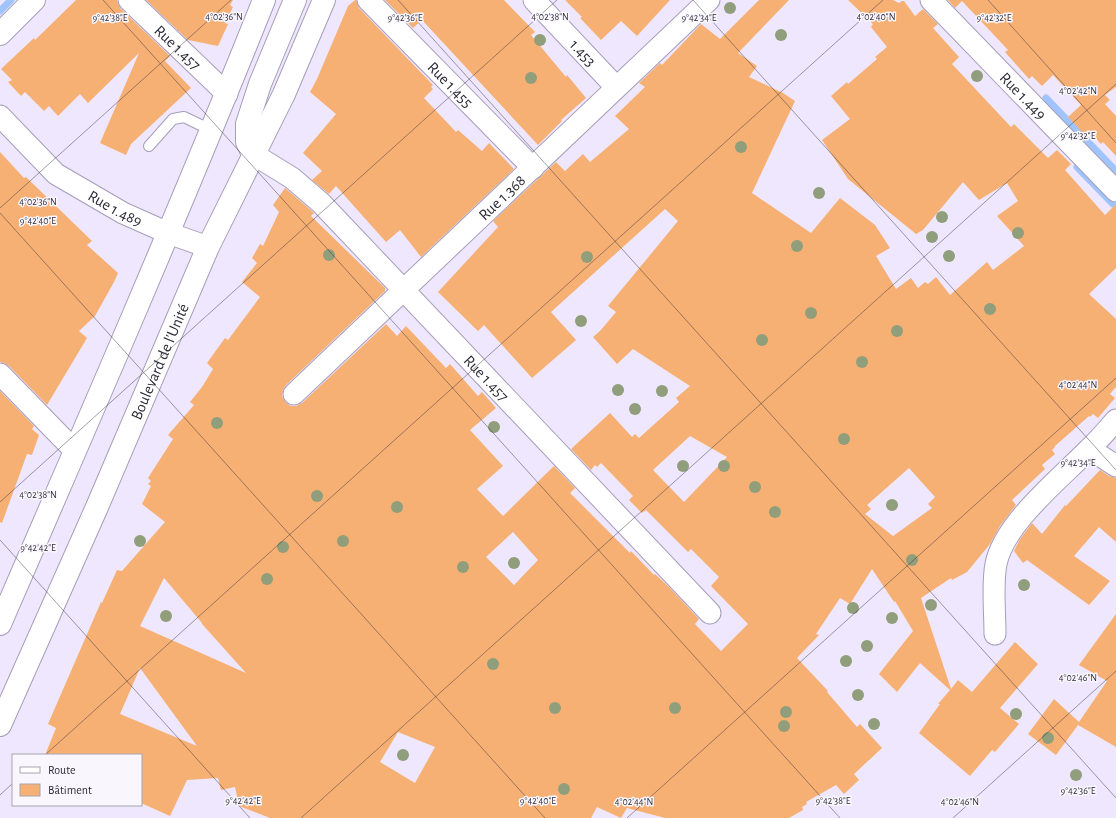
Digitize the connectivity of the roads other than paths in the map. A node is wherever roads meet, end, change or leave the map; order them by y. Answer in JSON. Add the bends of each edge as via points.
{"nodes":[{"id":1,"x":34,"y":0,"type":"edge"},
{"id":2,"x":129,"y":0,"type":"edge"},
{"id":3,"x":264,"y":0,"type":"edge"},
{"id":4,"x":295,"y":0,"type":"edge"},
{"id":5,"x":324,"y":0,"type":"edge"},
{"id":6,"x":368,"y":0,"type":"edge"},
{"id":7,"x":534,"y":0,"type":"edge"},
{"id":8,"x":932,"y":0,"type":"edge"},
{"id":9,"x":699,"y":3,"type":"edge"},
{"id":10,"x":0,"y":34,"type":"edge"},
{"id":11,"x":616,"y":87,"type":"junction"},
{"id":12,"x":226,"y":94,"type":"junction"},
{"id":13,"x":0,"y":116,"type":"edge"},
{"id":14,"x":211,"y":130,"type":"junction"},
{"id":15,"x":149,"y":146,"type":"dead end"},
{"id":16,"x":253,"y":154,"type":"junction"},
{"id":17,"x":533,"y":168,"type":"junction"},
{"id":18,"x":1116,"y":191,"type":"edge"},
{"id":19,"x":168,"y":233,"type":"junction"},
{"id":20,"x":208,"y":247,"type":"junction"},
{"id":21,"x":404,"y":289,"type":"junction"},
{"id":22,"x":0,"y":374,"type":"edge"},
{"id":23,"x":294,"y":394,"type":"dead end"},
{"id":24,"x":1116,"y":420,"type":"edge"},
{"id":25,"x":1090,"y":449,"type":"junction"},
{"id":26,"x":75,"y":451,"type":"junction"},
{"id":27,"x":1116,"y":466,"type":"edge"},
{"id":28,"x":710,"y":613,"type":"dead end"},
{"id":29,"x":0,"y":624,"type":"edge"},
{"id":30,"x":995,"y":634,"type":"dead end"},
{"id":31,"x":0,"y":726,"type":"edge"}],
"edges":[{"from":1,"to":10,"type":"main road"},
{"from":2,"to":12,"type":"street","name":"Rue 1.457"},
{"from":3,"to":12,"type":"main road"},
{"from":4,"to":16,"type":"main road","via":[[260,84],[247,124],[247,142]]},
{"from":5,"to":16,"type":"main road","name":"Boulevard de l'Unité","via":[[284,94]]},
{"from":6,"to":17,"type":"street","name":"Rue 1.455"},
{"from":7,"to":11,"type":"street","name":"1.453"},
{"from":8,"to":18,"type":"street","name":"Rue 1.449"},
{"from":9,"to":11,"type":"street","name":"Rue 1.368"},
{"from":11,"to":17,"type":"street","name":"Rue 1.368"},
{"from":12,"to":14,"type":"main road"},
{"from":13,"to":19,"type":"street","name":"Rue 1.489","via":[[56,174],[123,213]]},
{"from":14,"to":15,"type":"lane","via":[[184,118],[173,119]]},
{"from":14,"to":19,"type":"main road"},
{"from":16,"to":20,"type":"main road","name":"Boulevard de l'Unité"},
{"from":16,"to":21,"type":"street","name":"Rue 1.457","via":[[292,178],[322,203]]},
{"from":17,"to":21,"type":"street","name":"Rue 1.368"},
{"from":19,"to":20,"type":"street","name":"Rue 1.489"},
{"from":19,"to":26,"type":"main road"},
{"from":20,"to":31,"type":"main road","name":"Boulevard de l'Unité"},
{"from":21,"to":23,"type":"street","name":"Rue 1.368"},
{"from":21,"to":28,"type":"street","name":"Rue 1.457"},
{"from":22,"to":26,"type":"street"},
{"from":24,"to":25,"type":"street"},
{"from":25,"to":27,"type":"street"},
{"from":25,"to":30,"type":"street","via":[[1016,523],[1001,550],[996,564]]},
{"from":26,"to":29,"type":"main road"}]}
